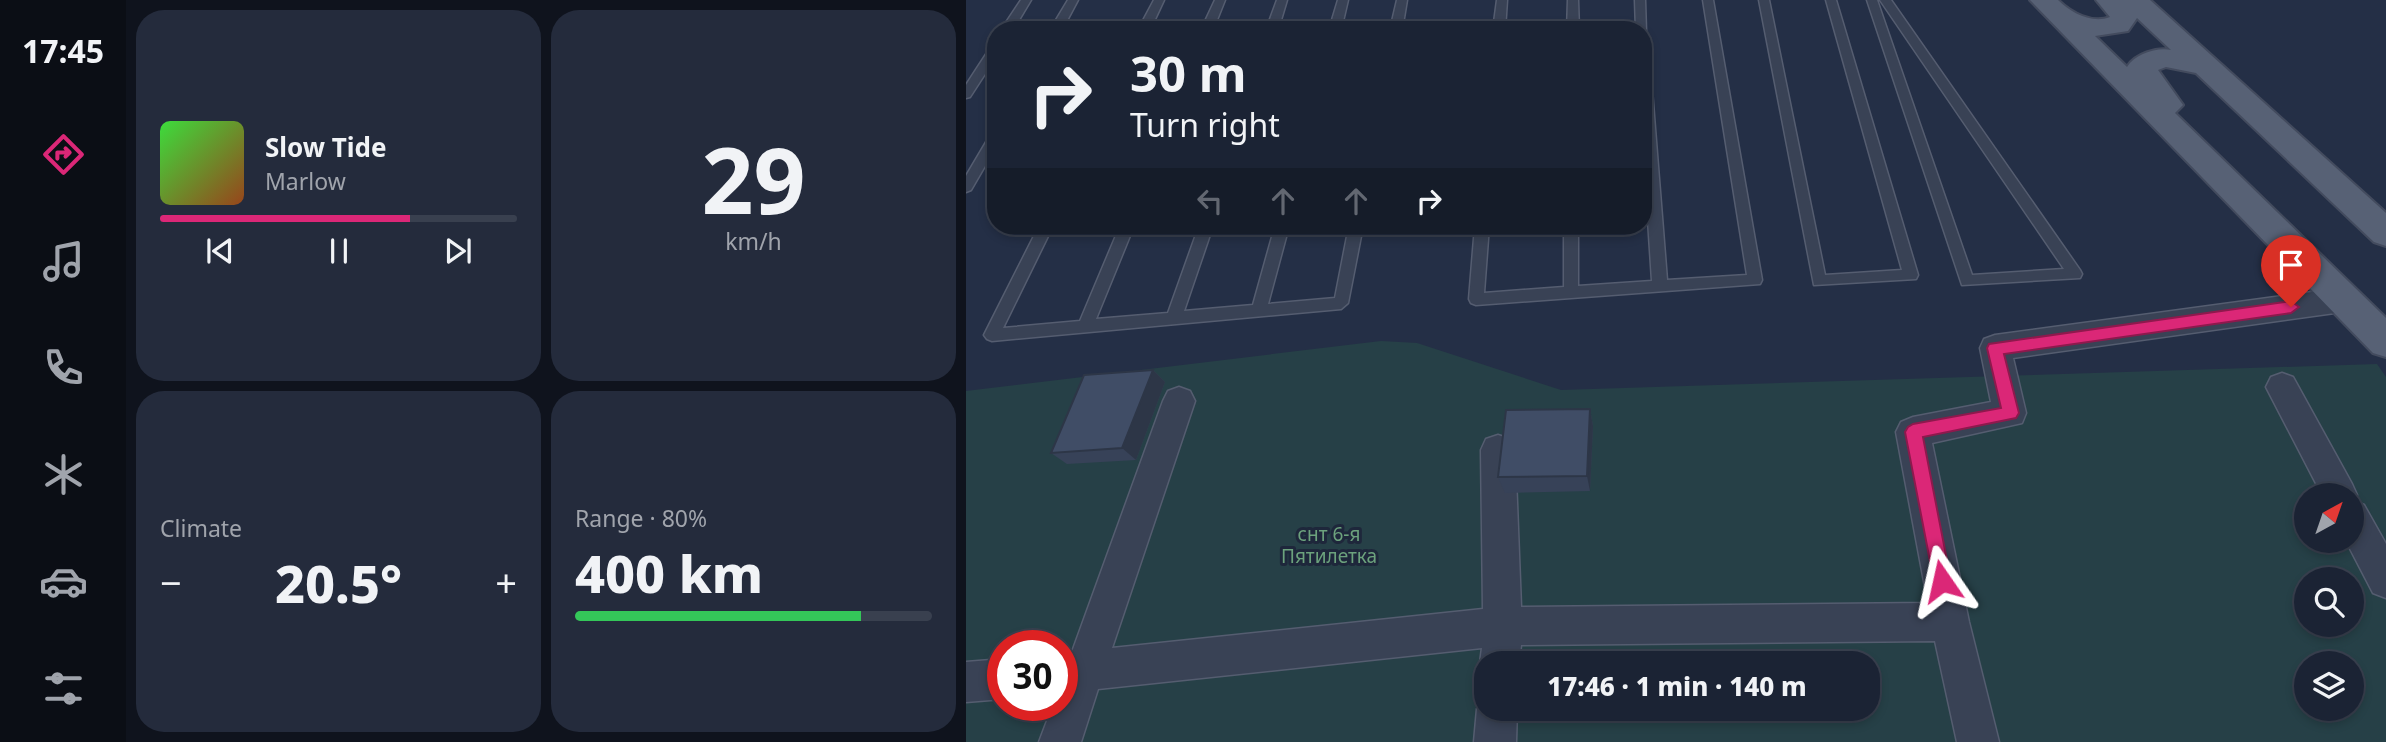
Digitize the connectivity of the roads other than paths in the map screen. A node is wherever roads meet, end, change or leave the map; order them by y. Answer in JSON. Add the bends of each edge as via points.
{"nodes":[{"id":1,"x":1026,"y":0,"type":"edge"},
{"id":2,"x":1073,"y":0,"type":"edge"},
{"id":3,"x":1159,"y":0,"type":"edge"},
{"id":4,"x":1220,"y":0,"type":"edge"},
{"id":5,"x":1282,"y":0,"type":"edge"},
{"id":6,"x":1343,"y":0,"type":"edge"},
{"id":7,"x":1402,"y":0,"type":"edge"},
{"id":8,"x":1502,"y":0,"type":"edge"},
{"id":9,"x":1573,"y":0,"type":"edge"},
{"id":10,"x":1640,"y":0,"type":"edge"},
{"id":11,"x":1708,"y":0,"type":"edge"},
{"id":12,"x":1764,"y":0,"type":"edge"},
{"id":13,"x":1831,"y":0,"type":"edge"},
{"id":14,"x":1871,"y":0,"type":"edge"},
{"id":15,"x":1885,"y":0,"type":"edge"},
{"id":16,"x":2109,"y":0,"type":"edge"},
{"id":17,"x":2134,"y":0,"type":"edge"},
{"id":18,"x":2051,"y":9,"type":"edge"},
{"id":19,"x":1013,"y":21,"type":"edge"},
{"id":20,"x":1061,"y":21,"type":"edge"},
{"id":21,"x":1148,"y":21,"type":"edge"},
{"id":22,"x":1212,"y":21,"type":"edge"},
{"id":23,"x":1275,"y":21,"type":"edge"},
{"id":24,"x":1337,"y":21,"type":"edge"},
{"id":25,"x":1398,"y":21,"type":"edge"},
{"id":26,"x":1500,"y":21,"type":"edge"},
{"id":27,"x":1573,"y":21,"type":"edge"},
{"id":28,"x":1641,"y":21,"type":"edge"},
{"id":29,"x":987,"y":62,"type":"edge"},
{"id":30,"x":2204,"y":65,"type":"junction"},
{"id":31,"x":966,"y":94,"type":"edge"},
{"id":32,"x":987,"y":151,"type":"edge"},
{"id":33,"x":1652,"y":176,"type":"edge"},
{"id":34,"x":966,"y":187,"type":"edge"},
{"id":35,"x":2386,"y":233,"type":"edge"},
{"id":36,"x":1042,"y":235,"type":"edge"},
{"id":37,"x":1123,"y":235,"type":"edge"},
{"id":38,"x":1203,"y":235,"type":"edge"},
{"id":39,"x":1280,"y":235,"type":"edge"},
{"id":40,"x":1354,"y":235,"type":"edge"},
{"id":41,"x":1481,"y":235,"type":"edge"},
{"id":42,"x":1571,"y":235,"type":"edge"},
{"id":43,"x":1660,"y":286,"type":"junction"},
{"id":44,"x":1571,"y":292,"type":"junction"},
{"id":45,"x":2342,"y":300,"type":"junction"},
{"id":46,"x":1259,"y":310,"type":"junction"},
{"id":47,"x":1174,"y":318,"type":"junction"},
{"id":48,"x":1085,"y":327,"type":"junction"},
{"id":49,"x":2386,"y":342,"type":"edge"},
{"id":50,"x":2282,"y":387,"type":"dead end"},
{"id":51,"x":1179,"y":401,"type":"dead end"},
{"id":52,"x":1498,"y":450,"type":"edge"},
{"id":53,"x":2334,"y":483,"type":"edge"},
{"id":54,"x":2364,"y":539,"type":"edge"},
{"id":55,"x":2386,"y":580,"type":"edge"},
{"id":56,"x":1950,"y":622,"type":"junction"},
{"id":57,"x":1506,"y":626,"type":"junction"},
{"id":58,"x":1501,"y":651,"type":"edge"},
{"id":59,"x":1078,"y":659,"type":"edge"},
{"id":60,"x":1078,"y":671,"type":"edge"},
{"id":61,"x":987,"y":680,"type":"edge"},
{"id":62,"x":966,"y":682,"type":"edge"},
{"id":63,"x":1064,"y":721,"type":"edge"},
{"id":64,"x":1496,"y":721,"type":"edge"},
{"id":65,"x":1060,"y":742,"type":"edge"},
{"id":66,"x":1495,"y":742,"type":"edge"},
{"id":67,"x":1978,"y":742,"type":"edge"}],
"edges":[{"from":1,"to":19,"type":"lane"},
{"from":2,"to":20,"type":"lane"},
{"from":3,"to":21,"type":"lane"},
{"from":4,"to":22,"type":"lane"},
{"from":5,"to":23,"type":"lane"},
{"from":6,"to":24,"type":"lane"},
{"from":7,"to":25,"type":"lane"},
{"from":8,"to":26,"type":"lane"},
{"from":9,"to":27,"type":"lane"},
{"from":10,"to":28,"type":"lane"},
{"from":11,"to":43,"type":"lane","via":[[1755,279]]},
{"from":12,"to":13,"type":"lane","via":[[1819,281],[1911,275]]},
{"from":14,"to":15,"type":"lane","via":[[1967,281],[2075,274]]},
{"from":16,"to":18,"type":"main road","via":[[2125,16],[2118,25],[2098,28]]},
{"from":17,"to":30,"type":"main road"},
{"from":18,"to":45,"type":"main road"},
{"from":29,"to":31,"type":"lane"},
{"from":30,"to":35,"type":"main road"},
{"from":30,"to":45,"type":"main road","via":[[2163,57],[2141,67],[2163,101],[2253,188]]},
{"from":32,"to":34,"type":"lane"},
{"from":33,"to":43,"type":"lane"},
{"from":36,"to":48,"type":"lane","via":[[992,335]]},
{"from":37,"to":48,"type":"lane"},
{"from":38,"to":47,"type":"lane"},
{"from":39,"to":46,"type":"lane"},
{"from":40,"to":46,"type":"lane","via":[[1341,303]]},
{"from":41,"to":44,"type":"lane","via":[[1476,299]]},
{"from":42,"to":44,"type":"lane"},
{"from":43,"to":44,"type":"lane"},
{"from":45,"to":49,"type":"main road"},
{"from":45,"to":56,"type":"street","via":[[1995,348],[2010,413],[1913,432]]},
{"from":46,"to":47,"type":"lane"},
{"from":47,"to":48,"type":"lane"},
{"from":50,"to":53,"type":"street"},
{"from":51,"to":59,"type":"street"},
{"from":52,"to":57,"type":"street","via":[[1502,618]]},
{"from":54,"to":55,"type":"street"},
{"from":56,"to":57,"type":"street"},
{"from":56,"to":67,"type":"street"},
{"from":57,"to":58,"type":"street"},
{"from":57,"to":60,"type":"street"},
{"from":61,"to":62,"type":"street"},
{"from":63,"to":65,"type":"street"},
{"from":64,"to":66,"type":"street"}]}
